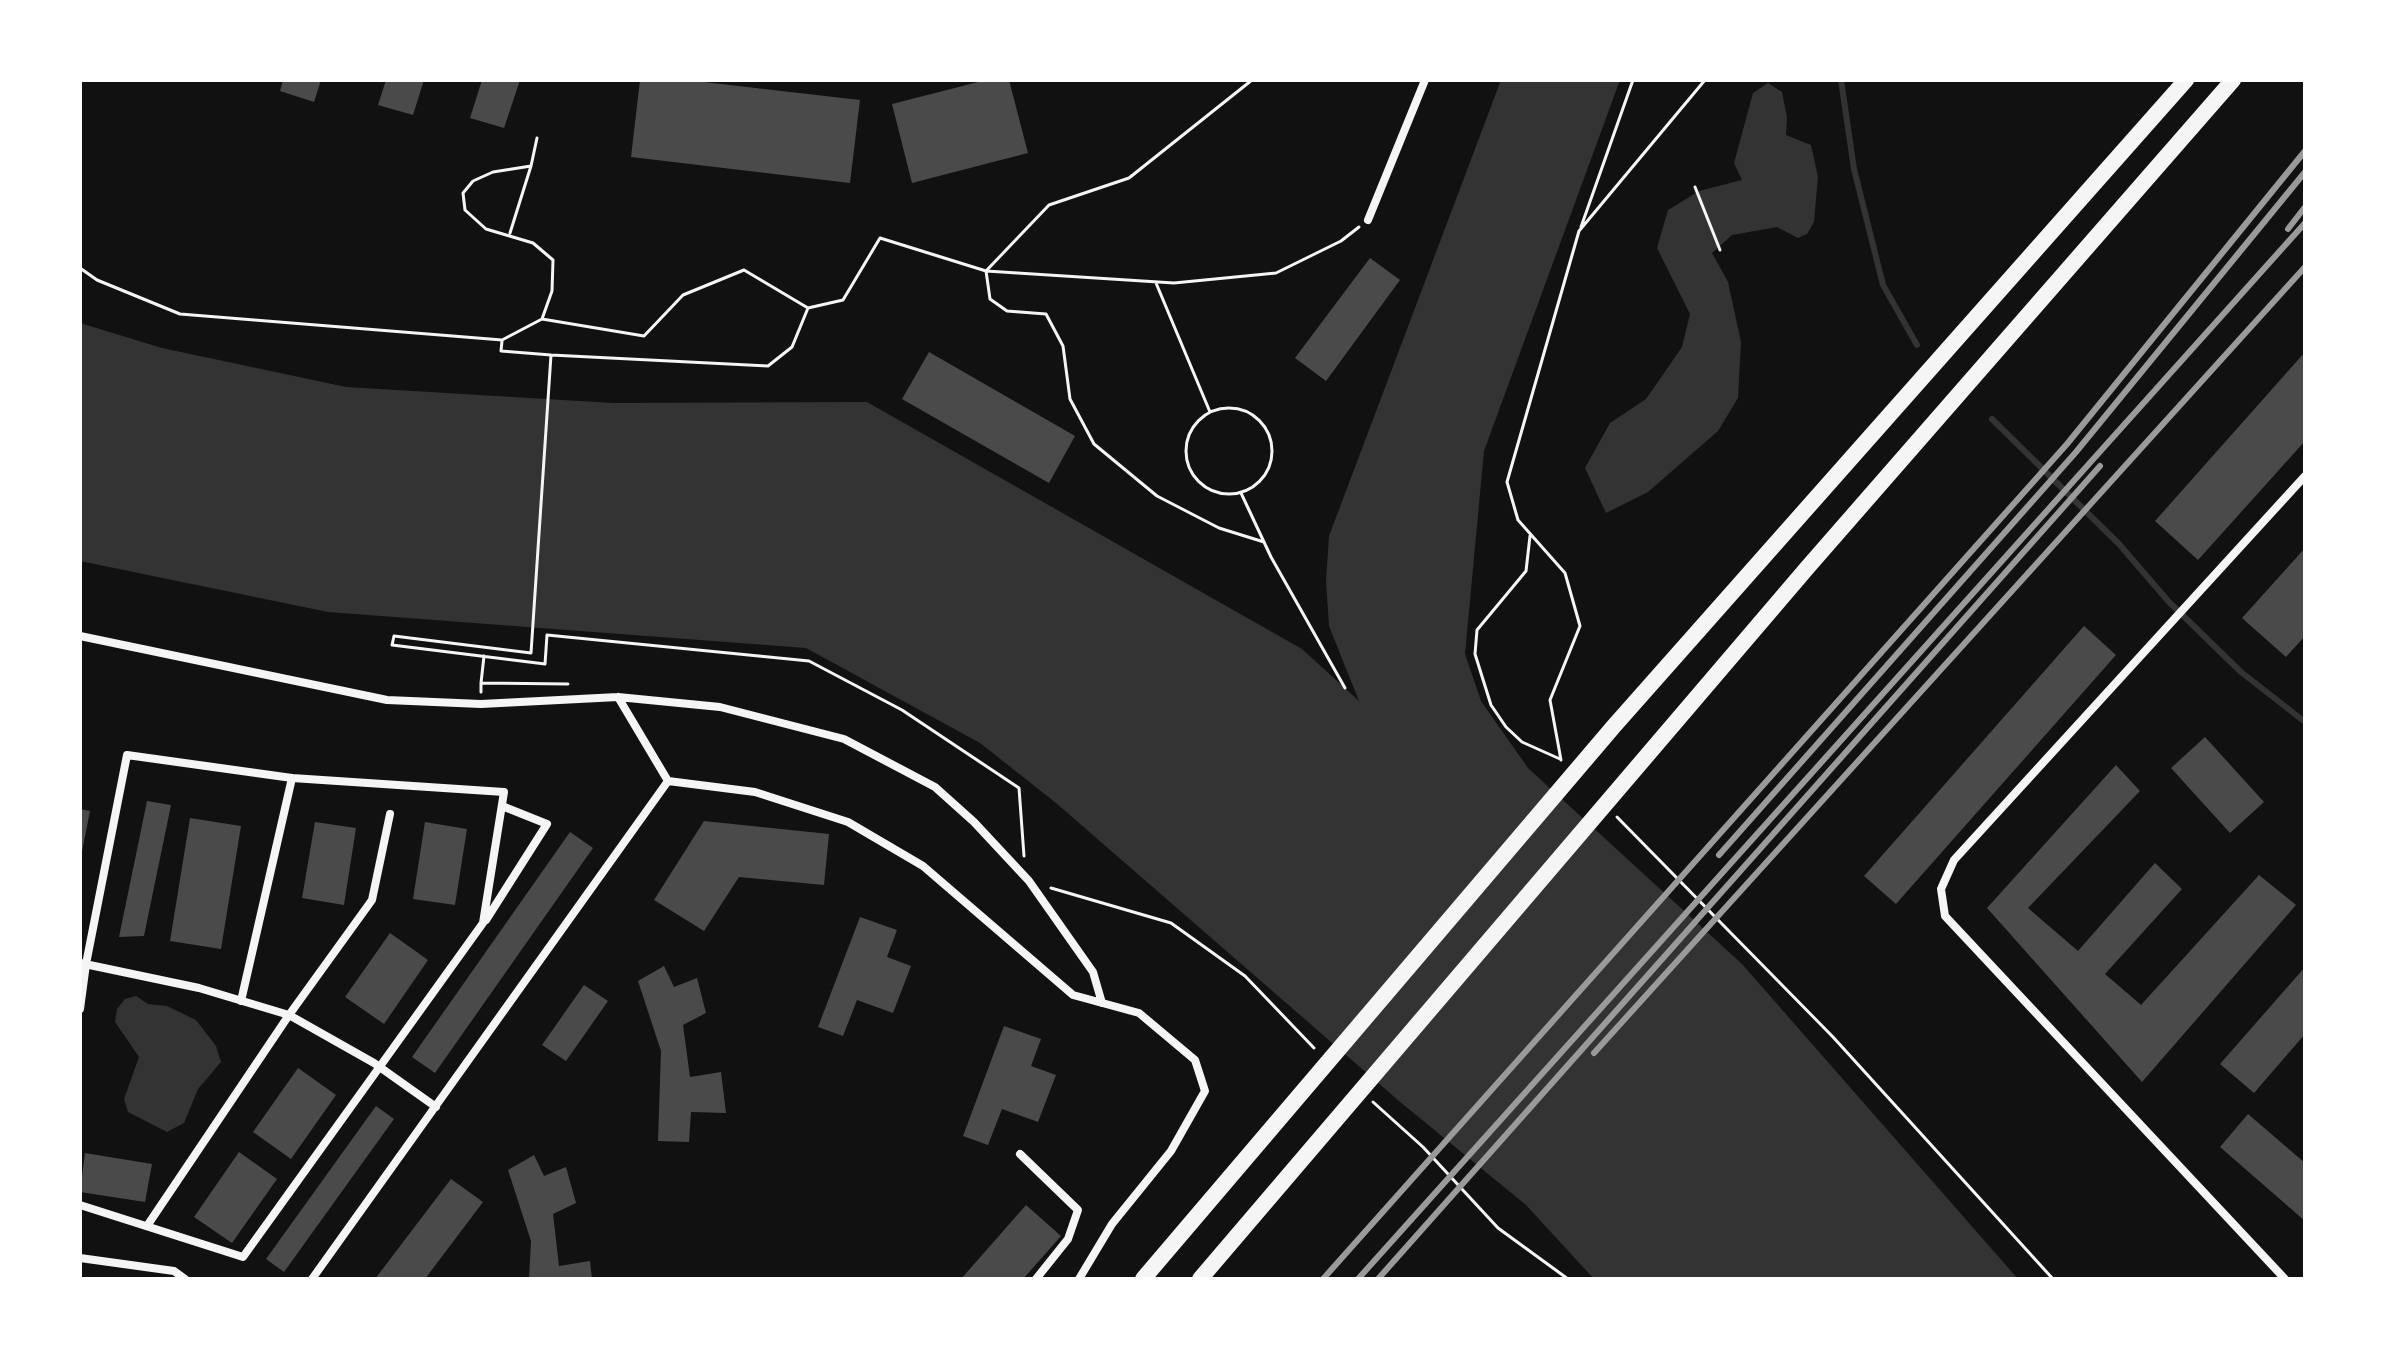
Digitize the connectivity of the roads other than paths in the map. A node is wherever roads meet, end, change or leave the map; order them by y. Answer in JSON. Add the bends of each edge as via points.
{"nodes":[{"id":1,"x":1425,"y":80,"type":"edge"},
{"id":2,"x":2186,"y":80,"type":"edge"},
{"id":3,"x":2233,"y":80,"type":"edge"},
{"id":4,"x":1368,"y":220,"type":"road end"},
{"id":5,"x":2305,"y":476,"type":"edge"},
{"id":6,"x":80,"y":636,"type":"edge"},
{"id":7,"x":618,"y":697,"type":"junction"},
{"id":8,"x":292,"y":778,"type":"junction"},
{"id":9,"x":668,"y":781,"type":"junction"},
{"id":10,"x":502,"y":806,"type":"junction"},
{"id":11,"x":390,"y":814,"type":"dead end"},
{"id":12,"x":483,"y":923,"type":"junction"},
{"id":13,"x":83,"y":963,"type":"edge"},
{"id":14,"x":241,"y":1001,"type":"junction"},
{"id":15,"x":1102,"y":1003,"type":"junction"},
{"id":16,"x":80,"y":1009,"type":"edge"},
{"id":17,"x":289,"y":1015,"type":"junction"},
{"id":18,"x":378,"y":1066,"type":"junction"},
{"id":19,"x":436,"y":1107,"type":"junction"},
{"id":20,"x":1020,"y":1154,"type":"dead end"},
{"id":21,"x":80,"y":1205,"type":"edge"},
{"id":22,"x":147,"y":1226,"type":"junction"},
{"id":23,"x":80,"y":1258,"type":"edge"},
{"id":24,"x":185,"y":1279,"type":"edge"},
{"id":25,"x":312,"y":1279,"type":"edge"},
{"id":26,"x":1036,"y":1279,"type":"edge"},
{"id":27,"x":1079,"y":1279,"type":"edge"},
{"id":28,"x":1143,"y":1279,"type":"edge"},
{"id":29,"x":1200,"y":1279,"type":"edge"},
{"id":30,"x":2285,"y":1279,"type":"edge"}],
"edges":[{"from":1,"to":4,"type":"street"},
{"from":2,"to":28,"type":"main road","via":[[1614,726]]},
{"from":3,"to":29,"type":"main road","via":[[1647,754]]},
{"from":5,"to":30,"type":"street","via":[[1954,860],[1941,889],[1945,916]]},
{"from":6,"to":7,"type":"street","via":[[387,700],[481,704]]},
{"from":7,"to":9,"type":"street"},
{"from":7,"to":15,"type":"street","via":[[720,707],[844,739],[935,787],[1029,881],[1093,972]]},
{"from":8,"to":10,"type":"street","via":[[504,792]]},
{"from":8,"to":13,"type":"street","via":[[127,755]]},
{"from":8,"to":14,"type":"street"},
{"from":9,"to":15,"type":"street","via":[[755,792],[848,822],[923,866],[1073,995]]},
{"from":9,"to":19,"type":"street"},
{"from":10,"to":12,"type":"street"},
{"from":10,"to":12,"type":"street","via":[[547,824]]},
{"from":11,"to":17,"type":"street","via":[[372,900]]},
{"from":12,"to":18,"type":"street"},
{"from":13,"to":14,"type":"street"},
{"from":13,"to":16,"type":"street"},
{"from":14,"to":17,"type":"street"},
{"from":15,"to":27,"type":"street","via":[[1139,1013],[1195,1060],[1205,1091],[1171,1151],[1112,1224]]},
{"from":17,"to":18,"type":"street"},
{"from":17,"to":22,"type":"street"},
{"from":18,"to":19,"type":"street"},
{"from":18,"to":22,"type":"street","via":[[243,1257]]},
{"from":19,"to":25,"type":"street"},
{"from":20,"to":26,"type":"street","via":[[1078,1210],[1068,1239]]},
{"from":21,"to":22,"type":"street"},
{"from":23,"to":24,"type":"street","via":[[174,1271]]}]}
